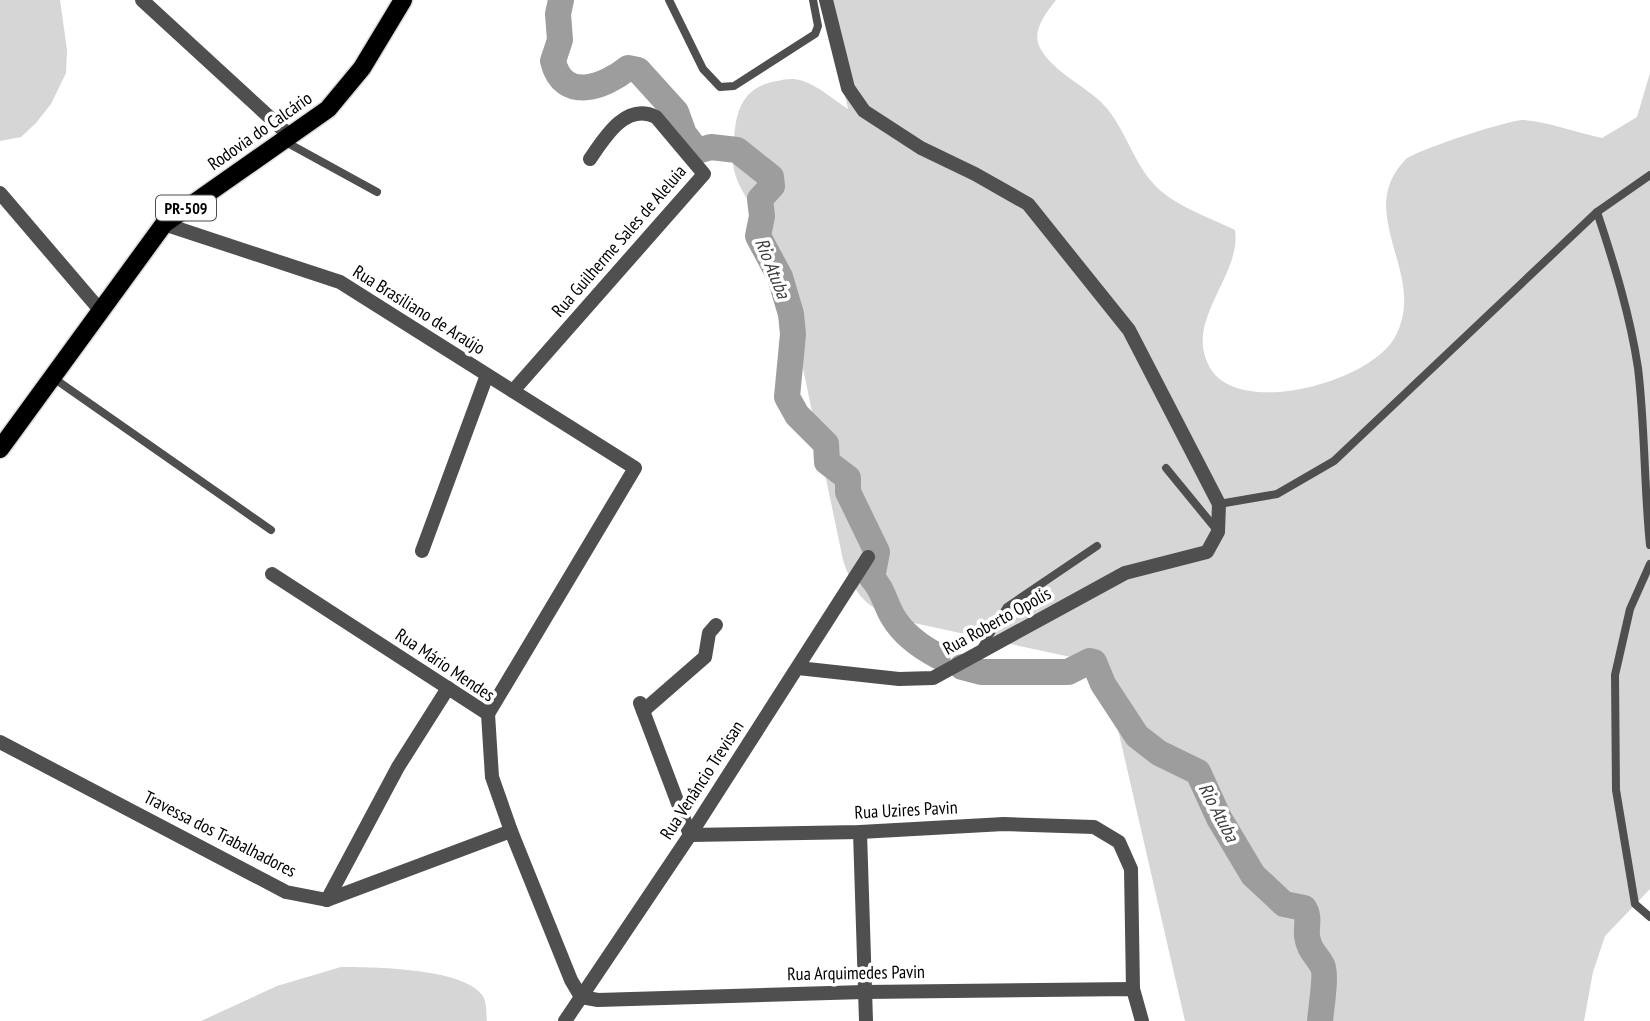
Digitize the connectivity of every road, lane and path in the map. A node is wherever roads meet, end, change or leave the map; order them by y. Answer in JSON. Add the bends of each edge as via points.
{"nodes":[{"id":1,"x":142,"y":0,"type":"edge"},
{"id":2,"x":403,"y":0,"type":"edge"},
{"id":3,"x":669,"y":0,"type":"edge"},
{"id":4,"x":813,"y":0,"type":"edge"},
{"id":5,"x":827,"y":0,"type":"edge"},
{"id":6,"x":287,"y":138,"type":"junction"},
{"id":7,"x":590,"y":159,"type":"dead end"},
{"id":8,"x":1650,"y":175,"type":"edge"},
{"id":9,"x":377,"y":192,"type":"dead end"},
{"id":10,"x":0,"y":193,"type":"edge"},
{"id":11,"x":1597,"y":212,"type":"junction"},
{"id":12,"x":164,"y":224,"type":"junction"},
{"id":13,"x":100,"y":310,"type":"junction"},
{"id":14,"x":487,"y":375,"type":"junction"},
{"id":15,"x":52,"y":377,"type":"junction"},
{"id":16,"x":513,"y":391,"type":"junction"},
{"id":17,"x":0,"y":449,"type":"edge"},
{"id":18,"x":1166,"y":468,"type":"dead end"},
{"id":19,"x":1219,"y":504,"type":"junction"},
{"id":20,"x":271,"y":530,"type":"dead end"},
{"id":21,"x":1218,"y":532,"type":"junction"},
{"id":22,"x":1650,"y":545,"type":"edge"},
{"id":23,"x":1097,"y":546,"type":"dead end"},
{"id":24,"x":422,"y":551,"type":"dead end"},
{"id":25,"x":868,"y":557,"type":"dead end"},
{"id":26,"x":1650,"y":564,"type":"edge"},
{"id":27,"x":272,"y":574,"type":"dead end"},
{"id":28,"x":716,"y":625,"type":"dead end"},
{"id":29,"x":978,"y":653,"type":"junction"},
{"id":30,"x":798,"y":668,"type":"junction"},
{"id":31,"x":448,"y":688,"type":"junction"},
{"id":32,"x":488,"y":714,"type":"junction"},
{"id":33,"x":0,"y":742,"type":"edge"},
{"id":34,"x":511,"y":831,"type":"junction"},
{"id":35,"x":860,"y":832,"type":"junction"},
{"id":36,"x":690,"y":835,"type":"junction"},
{"id":37,"x":327,"y":900,"type":"junction"},
{"id":38,"x":1650,"y":917,"type":"edge"},
{"id":39,"x":1133,"y":989,"type":"junction"},
{"id":40,"x":864,"y":992,"type":"junction"},
{"id":41,"x":581,"y":996,"type":"junction"},
{"id":42,"x":565,"y":1021,"type":"edge"},
{"id":43,"x":866,"y":1021,"type":"edge"},
{"id":44,"x":1142,"y":1021,"type":"edge"}],
"edges":[{"from":1,"to":6,"type":"street"},
{"from":2,"to":6,"type":"main road","name":"Rodovia do Calcário","number":"PR-509","via":[[354,78],[328,109]]},
{"from":3,"to":4,"type":"lane","via":[[703,69],[720,87],[734,86],[815,34]]},
{"from":5,"to":19,"type":"street","via":[[848,88],[864,111],[921,148],[1028,204],[1129,330]]},
{"from":6,"to":9,"type":"lane"},
{"from":6,"to":12,"type":"main road","name":"Rodovia do Calcário","number":"PR-509"},
{"from":7,"to":16,"type":"street","name":"Rua Guilherme Sales de Aleluia","via":[[610,130],[631,115],[646,112],[656,117],[704,174]]},
{"from":8,"to":11,"type":"lane"},
{"from":10,"to":13,"type":"street"},
{"from":11,"to":19,"type":"lane","via":[[1334,460],[1278,494]]},
{"from":11,"to":22,"type":"lane","via":[[1618,278],[1638,369]]},
{"from":12,"to":13,"type":"main road","name":"Rodovia do Calcário","number":"PR-509"},
{"from":12,"to":14,"type":"street","name":"Rua Brasiliano de Araújo","via":[[340,282]]},
{"from":13,"to":15,"type":"main road","name":"Rodovia do Calcário","number":"PR-509"},
{"from":14,"to":16,"type":"street","name":"Rua Brasiliano de Araújo"},
{"from":14,"to":24,"type":"street"},
{"from":15,"to":17,"type":"main road","name":"Rodovia do Calcário","number":"PR-509"},
{"from":15,"to":20,"type":"lane"},
{"from":16,"to":32,"type":"street","name":"Rua Brasiliano de Araújo","via":[[635,468]]},
{"from":18,"to":21,"type":"lane"},
{"from":19,"to":21,"type":"street"},
{"from":21,"to":29,"type":"street","name":"Rua Roberto Opolis","via":[[1207,552],[1125,573]]},
{"from":23,"to":29,"type":"lane","via":[[1007,607]]},
{"from":25,"to":30,"type":"street","name":"Rua Venâncio Trevisan"},
{"from":26,"to":38,"type":"lane","via":[[1630,609],[1615,675],[1616,790],[1635,904]]},
{"from":27,"to":31,"type":"street","name":"Rua Mário Mendes"},
{"from":28,"to":36,"type":"street","via":[[709,633],[705,657],[641,707]]},
{"from":29,"to":30,"type":"street","name":"Rua Roberto Opolis","via":[[933,678],[899,679]]},
{"from":30,"to":36,"type":"street","name":"Rua Venâncio Trevisan"},
{"from":31,"to":32,"type":"street","name":"Rua Mário Mendes"},
{"from":31,"to":37,"type":"street","via":[[398,767]]},
{"from":32,"to":34,"type":"street","name":"Rua Mário Mendes","via":[[492,777]]},
{"from":33,"to":37,"type":"street","name":"Travessa dos Trabalhadores","via":[[286,892]]},
{"from":34,"to":37,"type":"street"},
{"from":34,"to":41,"type":"street","name":"Rua Mário Mendes"},
{"from":35,"to":36,"type":"street","name":"Rua Uzires Pavin"},
{"from":35,"to":39,"type":"street","name":"Rua Uzires Pavin","via":[[1004,824],[1094,827],[1119,842],[1131,869]]},
{"from":35,"to":40,"type":"street"},
{"from":36,"to":41,"type":"street","name":"Rua Venâncio Trevisan"},
{"from":39,"to":40,"type":"street","name":"Rua Arquimedes Pavin"},
{"from":39,"to":44,"type":"street"},
{"from":40,"to":41,"type":"street","name":"Rua Arquimedes Pavin","via":[[598,1000]]},
{"from":40,"to":43,"type":"street"},
{"from":41,"to":42,"type":"street","name":"Rua Venâncio Trevisan"}]}
